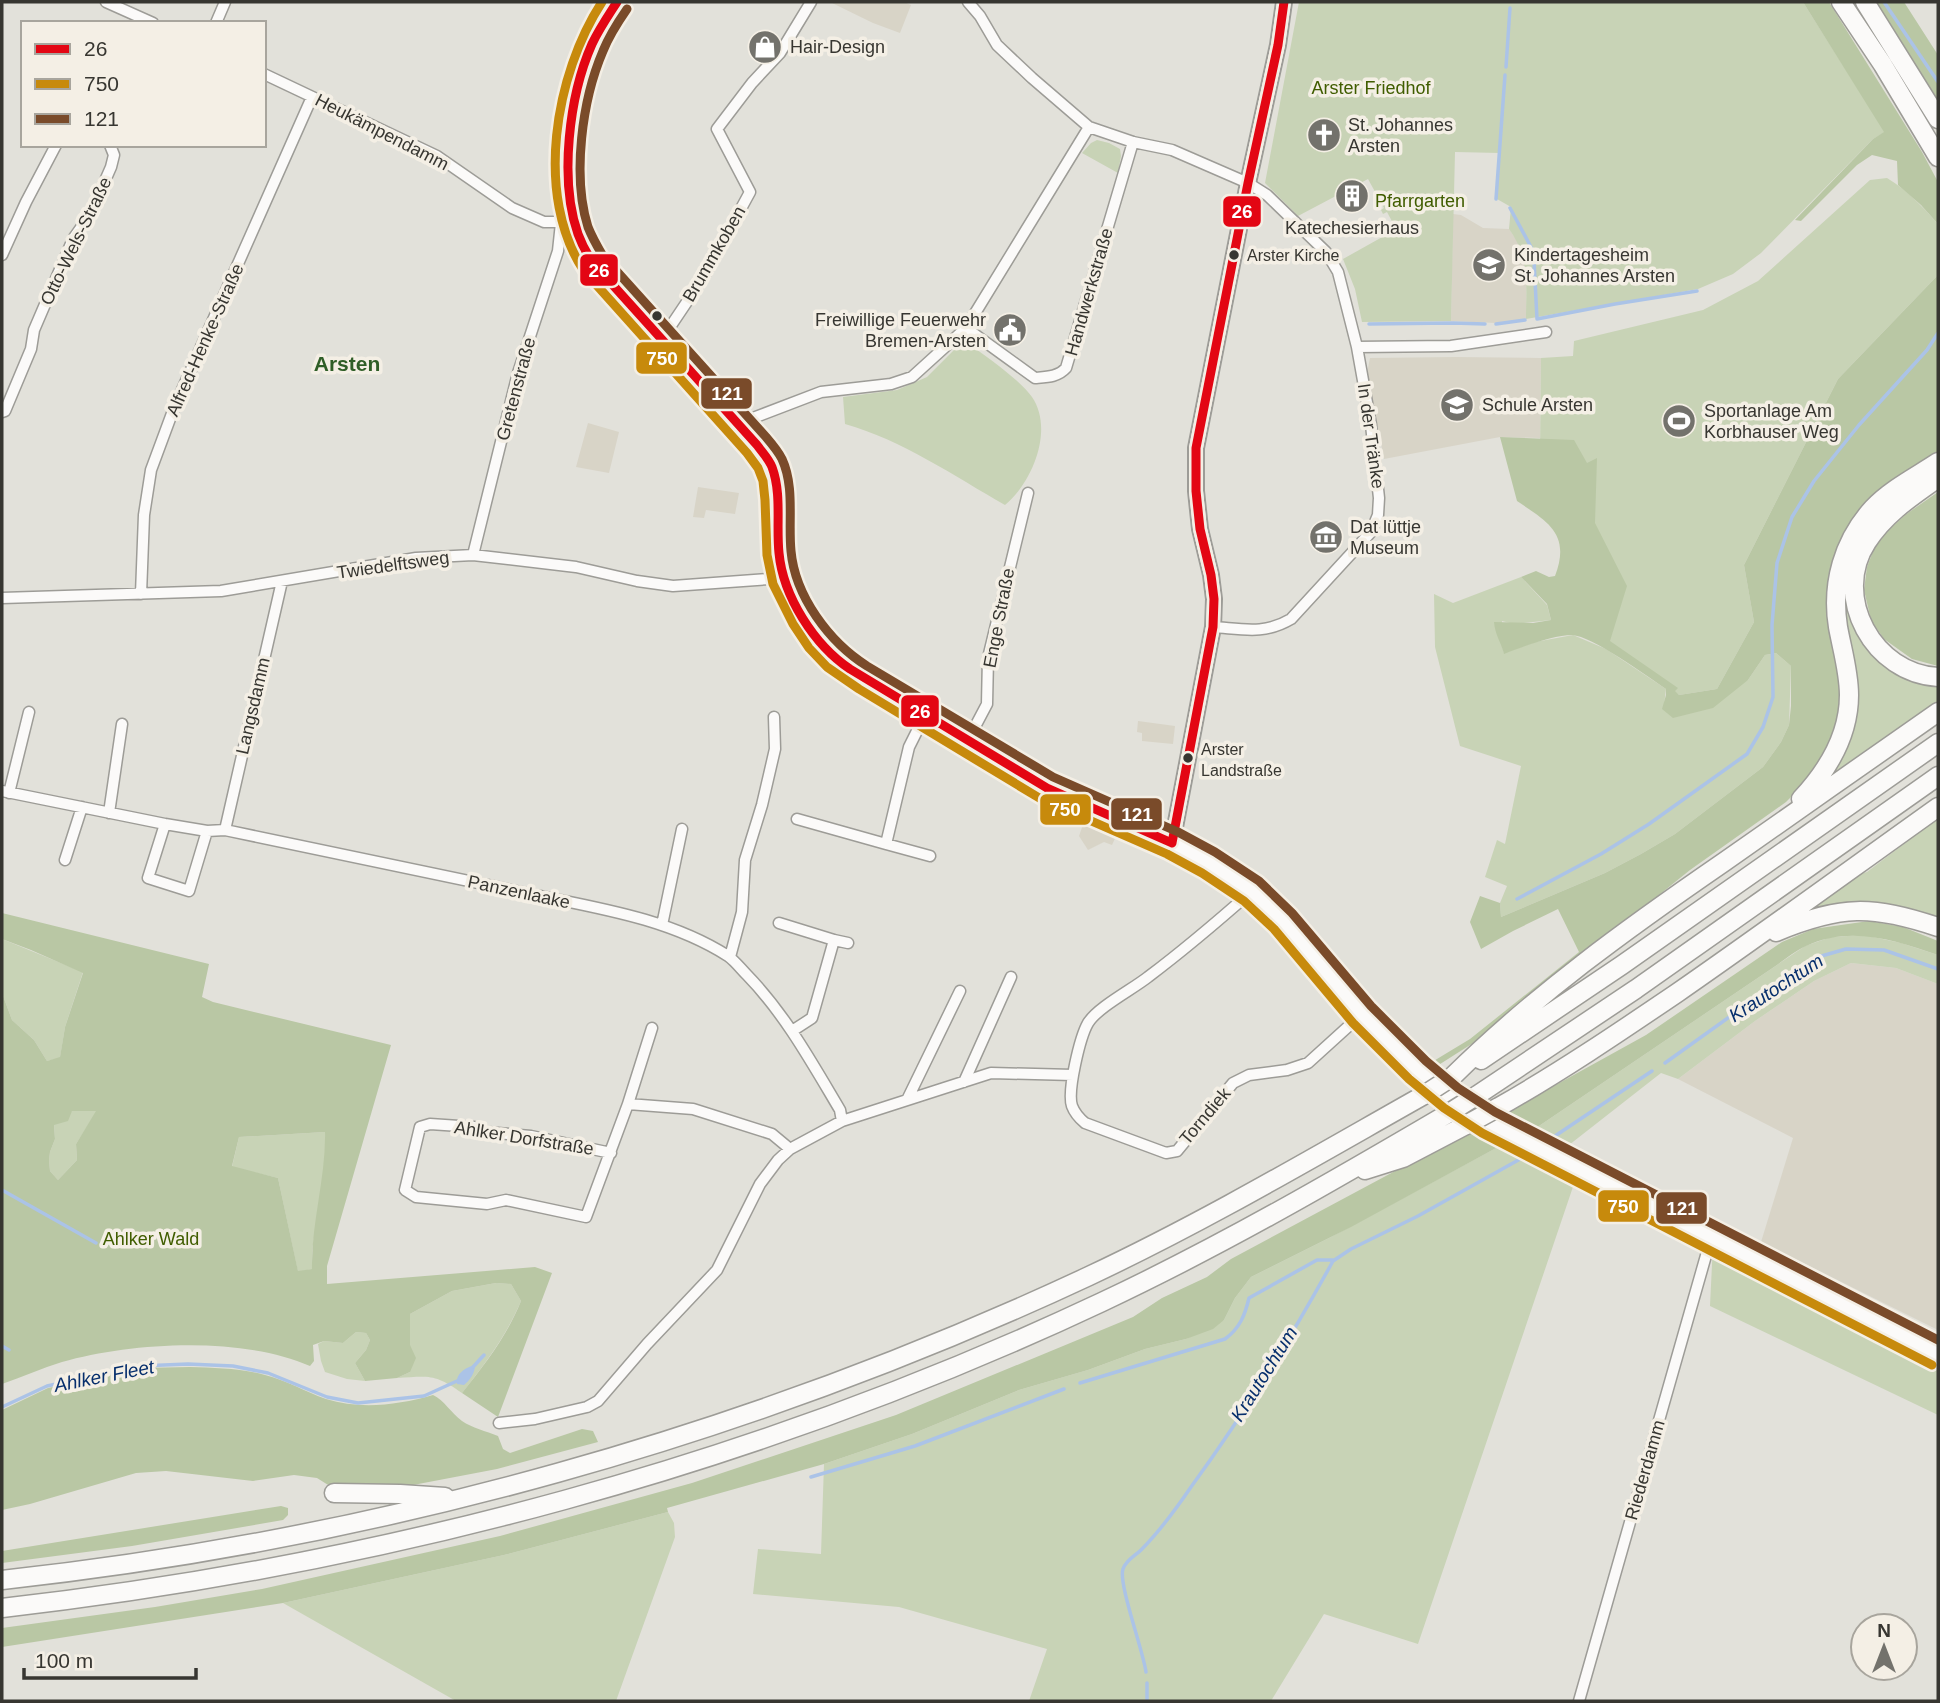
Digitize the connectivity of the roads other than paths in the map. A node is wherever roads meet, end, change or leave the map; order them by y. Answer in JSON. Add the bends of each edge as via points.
{"nodes":[{"id":1,"x":106,"y":2,"type":"edge"},
{"id":2,"x":225,"y":2,"type":"edge"},
{"id":3,"x":617,"y":2,"type":"edge"},
{"id":4,"x":811,"y":2,"type":"edge"},
{"id":5,"x":968,"y":2,"type":"edge"},
{"id":6,"x":1284,"y":2,"type":"edge"},
{"id":7,"x":1841,"y":2,"type":"edge"},
{"id":8,"x":1865,"y":2,"type":"edge"},
{"id":9,"x":128,"y":12,"type":"junction"},
{"id":10,"x":124,"y":21,"type":"edge"},
{"id":11,"x":148,"y":21,"type":"edge"},
{"id":12,"x":217,"y":21,"type":"edge"},
{"id":13,"x":266,"y":75,"type":"edge"},
{"id":14,"x":312,"y":97,"type":"junction"},
{"id":15,"x":1938,"y":119,"type":"edge"},
{"id":16,"x":1090,"y":127,"type":"junction"},
{"id":17,"x":1133,"y":142,"type":"junction"},
{"id":18,"x":55,"y":147,"type":"edge"},
{"id":19,"x":111,"y":147,"type":"edge"},
{"id":20,"x":1938,"y":157,"type":"edge"},
{"id":21,"x":1248,"y":183,"type":"junction"},
{"id":22,"x":567,"y":222,"type":"junction"},
{"id":23,"x":2,"y":255,"type":"edge"},
{"id":24,"x":966,"y":328,"type":"junction"},
{"id":25,"x":1546,"y":332,"type":"dead end"},
{"id":26,"x":662,"y":340,"type":"junction"},
{"id":27,"x":1357,"y":347,"type":"junction"},
{"id":28,"x":2,"y":412,"type":"edge"},
{"id":29,"x":741,"y":426,"type":"junction"},
{"id":30,"x":1938,"y":462,"type":"edge"},
{"id":31,"x":1938,"y":478,"type":"edge"},
{"id":32,"x":1028,"y":493,"type":"dead end"},
{"id":33,"x":473,"y":555,"type":"junction"},
{"id":34,"x":783,"y":578,"type":"junction"},
{"id":35,"x":282,"y":581,"type":"junction"},
{"id":36,"x":141,"y":594,"type":"junction"},
{"id":37,"x":2,"y":598,"type":"edge"},
{"id":38,"x":1213,"y":627,"type":"junction"},
{"id":39,"x":1938,"y":677,"type":"edge"},
{"id":40,"x":29,"y":712,"type":"dead end"},
{"id":41,"x":1938,"y":712,"type":"edge"},
{"id":42,"x":925,"y":715,"type":"junction"},
{"id":43,"x":774,"y":717,"type":"dead end"},
{"id":44,"x":122,"y":724,"type":"dead end"},
{"id":45,"x":968,"y":740,"type":"junction"},
{"id":46,"x":1938,"y":743,"type":"edge"},
{"id":47,"x":1938,"y":776,"type":"edge"},
{"id":48,"x":5,"y":792,"type":"edge"},
{"id":49,"x":82,"y":807,"type":"junction"},
{"id":50,"x":1938,"y":807,"type":"edge"},
{"id":51,"x":109,"y":813,"type":"junction"},
{"id":52,"x":797,"y":819,"type":"dead end"},
{"id":53,"x":165,"y":824,"type":"junction"},
{"id":54,"x":1778,"y":824,"type":"junction"},
{"id":55,"x":682,"y":829,"type":"dead end"},
{"id":56,"x":207,"y":831,"type":"junction"},
{"id":57,"x":225,"y":831,"type":"junction"},
{"id":58,"x":1172,"y":843,"type":"junction"},
{"id":59,"x":886,"y":844,"type":"junction"},
{"id":60,"x":930,"y":856,"type":"dead end"},
{"id":61,"x":65,"y":860,"type":"dead end"},
{"id":62,"x":1252,"y":891,"type":"junction"},
{"id":63,"x":779,"y":923,"type":"dead end"},
{"id":64,"x":662,"y":925,"type":"junction"},
{"id":65,"x":1938,"y":927,"type":"edge"},
{"id":66,"x":834,"y":940,"type":"junction"},
{"id":67,"x":848,"y":943,"type":"dead end"},
{"id":68,"x":1747,"y":944,"type":"junction"},
{"id":69,"x":730,"y":957,"type":"junction"},
{"id":70,"x":1011,"y":977,"type":"dead end"},
{"id":71,"x":960,"y":991,"type":"dead end"},
{"id":72,"x":1362,"y":1014,"type":"junction"},
{"id":73,"x":652,"y":1028,"type":"dead end"},
{"id":74,"x":792,"y":1031,"type":"junction"},
{"id":75,"x":1073,"y":1075,"type":"junction"},
{"id":76,"x":1452,"y":1077,"type":"junction"},
{"id":77,"x":964,"y":1082,"type":"junction"},
{"id":78,"x":907,"y":1100,"type":"junction"},
{"id":79,"x":628,"y":1104,"type":"junction"},
{"id":80,"x":842,"y":1121,"type":"junction"},
{"id":81,"x":790,"y":1149,"type":"junction"},
{"id":82,"x":611,"y":1153,"type":"junction"},
{"id":83,"x":1342,"y":1177,"type":"junction"},
{"id":84,"x":1710,"y":1238,"type":"junction"},
{"id":85,"x":1938,"y":1354,"type":"edge"},
{"id":86,"x":499,"y":1423,"type":"dead end"},
{"id":87,"x":334,"y":1493,"type":"dead end"},
{"id":88,"x":459,"y":1499,"type":"junction"},
{"id":89,"x":2,"y":1580,"type":"edge"},
{"id":90,"x":2,"y":1608,"type":"edge"},
{"id":91,"x":1579,"y":1701,"type":"edge"}],
"edges":[{"from":1,"to":9,"type":"street"},
{"from":2,"to":12,"type":"street"},
{"from":3,"to":22,"type":"street","via":[[595,37],[573,101]]},
{"from":4,"to":26,"type":"street","name":"Brummkoben","via":[[780,53],[717,129],[750,192],[705,275]]},
{"from":5,"to":16,"type":"street","via":[[997,45]]},
{"from":6,"to":21,"type":"street"},
{"from":7,"to":20,"type":"highway"},
{"from":8,"to":15,"type":"highway"},
{"from":9,"to":10,"type":"street"},
{"from":9,"to":11,"type":"street"},
{"from":13,"to":14,"type":"street","name":"Heukämpendamm"},
{"from":14,"to":22,"type":"street","name":"Heukämpendamm","via":[[437,156],[512,208],[544,222]]},
{"from":14,"to":36,"type":"street","name":"Alfred-Henke-Straße","via":[[151,470]]},
{"from":16,"to":17,"type":"street","name":"In der Tränke"},
{"from":16,"to":24,"type":"street"},
{"from":17,"to":21,"type":"street","name":"In der Tränke","via":[[1172,150]]},
{"from":17,"to":24,"type":"street","name":"Handwerkstraße","via":[[1066,368],[1053,377],[1035,378]]},
{"from":18,"to":23,"type":"street"},
{"from":19,"to":28,"type":"street","name":"Otto-Wels-Straße","via":[[111,167],[74,239]]},
{"from":21,"to":27,"type":"street","name":"In der Tränke","via":[[1267,195],[1326,252],[1338,272]]},
{"from":21,"to":38,"type":"street","via":[[1196,448],[1196,491],[1214,599]]},
{"from":22,"to":26,"type":"street","via":[[593,263]]},
{"from":22,"to":33,"type":"street","name":"Gretenstraße","via":[[518,373]]},
{"from":24,"to":29,"type":"street","via":[[912,377],[821,393]]},
{"from":25,"to":27,"type":"street","via":[[1451,346]]},
{"from":26,"to":29,"type":"street"},
{"from":27,"to":38,"type":"street","name":"In der Tränke","via":[[1379,498],[1371,532],[1291,619],[1268,629]]},
{"from":29,"to":34,"type":"street","via":[[772,467]]},
{"from":30,"to":54,"type":"highway","via":[[1874,508],[1849,542],[1835,598],[1849,696],[1846,724],[1823,774]]},
{"from":31,"to":39,"type":"highway","via":[[1898,506],[1865,544],[1854,590],[1868,637],[1903,668]]},
{"from":32,"to":45,"type":"street","name":"Enge Straße","via":[[988,658],[987,704]]},
{"from":33,"to":34,"type":"street","name":"Twiedelftsweg","via":[[576,567],[673,586]]},
{"from":33,"to":35,"type":"street","name":"Twiedelftsweg","via":[[416,558]]},
{"from":34,"to":42,"type":"street","via":[[827,651]]},
{"from":35,"to":36,"type":"street","name":"Twiedelftsweg","via":[[221,591]]},
{"from":35,"to":57,"type":"street","name":"Langsdamm"},
{"from":36,"to":37,"type":"street","name":"Twiedelftsweg"},
{"from":38,"to":58,"type":"street"},
{"from":40,"to":48,"type":"street","name":"Panzenlaake"},
{"from":41,"to":54,"type":"highway"},
{"from":42,"to":45,"type":"street"},
{"from":42,"to":59,"type":"street","via":[[909,747]]},
{"from":43,"to":69,"type":"street","via":[[775,749],[745,860],[742,912]]},
{"from":44,"to":51,"type":"street"},
{"from":45,"to":58,"type":"street","via":[[1047,788]]},
{"from":46,"to":76,"type":"highway"},
{"from":47,"to":83,"type":"highway","bridge":true,"via":[[1625,997],[1476,1096]]},
{"from":48,"to":49,"type":"street","name":"Panzenlaake"},
{"from":49,"to":51,"type":"street","name":"Panzenlaake"},
{"from":49,"to":61,"type":"street"},
{"from":50,"to":68,"type":"highway"},
{"from":51,"to":53,"type":"street","name":"Panzenlaake"},
{"from":52,"to":59,"type":"street"},
{"from":53,"to":56,"type":"street","name":"Panzenlaake"},
{"from":53,"to":56,"type":"street","via":[[148,878],[190,891]]},
{"from":54,"to":76,"type":"highway","via":[[1541,996]]},
{"from":55,"to":64,"type":"street"},
{"from":56,"to":57,"type":"street","name":"Panzenlaake"},
{"from":57,"to":64,"type":"street","name":"Panzenlaake"},
{"from":58,"to":62,"type":"street"},
{"from":59,"to":60,"type":"street"},
{"from":62,"to":72,"type":"street"},
{"from":62,"to":75,"type":"street","via":[[1089,1022]]},
{"from":63,"to":66,"type":"street"},
{"from":64,"to":69,"type":"street","name":"Panzenlaake"},
{"from":65,"to":68,"type":"highway","via":[[1860,910],[1808,919]]},
{"from":66,"to":67,"type":"street"},
{"from":66,"to":74,"type":"street","via":[[812,1018]]},
{"from":68,"to":83,"type":"highway","bridge":true,"via":[[1546,1080],[1403,1158]]},
{"from":69,"to":74,"type":"street","name":"Panzenlaake"},
{"from":70,"to":77,"type":"street"},
{"from":71,"to":78,"type":"street"},
{"from":72,"to":75,"type":"street","name":"Torndiek","via":[[1308,1063],[1249,1075],[1233,1083],[1177,1151],[1166,1153],[1085,1123],[1072,1106]]},
{"from":72,"to":84,"type":"street","via":[[1418,1070],[1489,1124]]},
{"from":73,"to":79,"type":"street","name":"Ahlker Dorfstraße"},
{"from":74,"to":80,"type":"street","name":"Panzenlaake","via":[[840,1110]]},
{"from":75,"to":77,"type":"street","via":[[991,1073]]},
{"from":76,"to":88,"type":"highway","bridge":true,"via":[[1217,1212],[987,1321],[713,1426]]},
{"from":77,"to":78,"type":"street"},
{"from":78,"to":80,"type":"street"},
{"from":79,"to":81,"type":"street","via":[[693,1109],[772,1133]]},
{"from":79,"to":82,"type":"street","name":"Ahlker Dorfstraße"},
{"from":80,"to":81,"type":"street"},
{"from":81,"to":86,"type":"street","via":[[760,1184],[717,1270],[598,1401],[536,1419]]},
{"from":82,"to":82,"type":"street","name":"Ahlker Dorfstraße","via":[[586,1217],[506,1200],[487,1204],[416,1197],[405,1190],[420,1127],[430,1124],[531,1136]]},
{"from":83,"to":90,"type":"highway","via":[[1103,1302],[999,1349],[886,1395],[631,1482],[330,1556],[155,1588]]},
{"from":84,"to":85,"type":"street"},
{"from":84,"to":91,"type":"street","name":"Riederdamm"},
{"from":87,"to":88,"type":"highway"},
{"from":88,"to":89,"type":"highway","via":[[213,1551]]}]}
